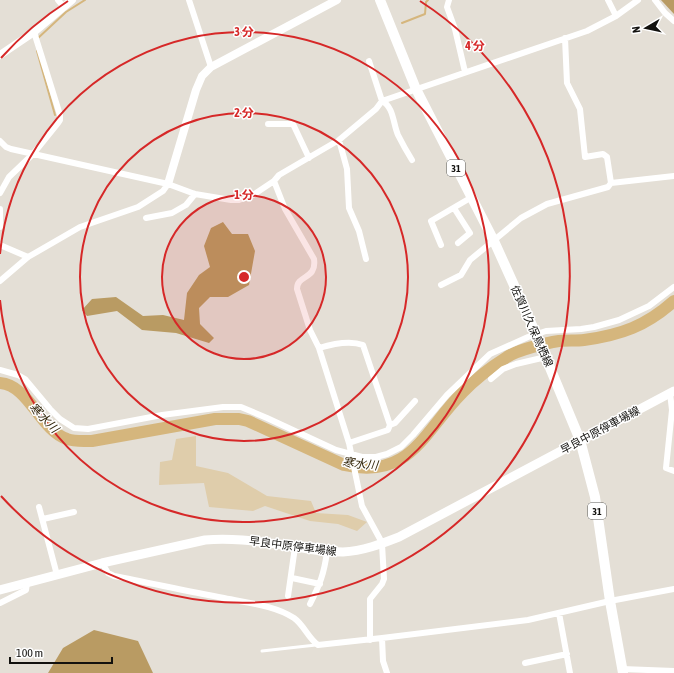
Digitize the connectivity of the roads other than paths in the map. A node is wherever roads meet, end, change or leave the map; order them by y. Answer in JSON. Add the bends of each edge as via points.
{"nodes":[{"id":1,"x":72,"y":0,"type":"edge"},
{"id":2,"x":189,"y":0,"type":"edge"},
{"id":3,"x":337,"y":0,"type":"edge"},
{"id":4,"x":380,"y":0,"type":"edge"},
{"id":5,"x":449,"y":0,"type":"edge"},
{"id":6,"x":608,"y":0,"type":"edge"},
{"id":7,"x":638,"y":0,"type":"edge"},
{"id":8,"x":655,"y":0,"type":"edge"},
{"id":9,"x":61,"y":3,"type":"edge"},
{"id":10,"x":616,"y":16,"type":"junction"},
{"id":11,"x":674,"y":21,"type":"edge"},
{"id":12,"x":34,"y":32,"type":"junction"},
{"id":13,"x":565,"y":38,"type":"junction"},
{"id":14,"x":0,"y":55,"type":"edge"},
{"id":15,"x":369,"y":61,"type":"dead end"},
{"id":16,"x":212,"y":67,"type":"junction"},
{"id":17,"x":465,"y":72,"type":"junction"},
{"id":18,"x":416,"y":88,"type":"junction"},
{"id":19,"x":382,"y":101,"type":"junction"},
{"id":20,"x":268,"y":124,"type":"dead end"},
{"id":21,"x":339,"y":140,"type":"junction"},
{"id":22,"x":0,"y":141,"type":"edge"},
{"id":23,"x":33,"y":154,"type":"junction"},
{"id":24,"x":309,"y":158,"type":"junction"},
{"id":25,"x":412,"y":160,"type":"dead end"},
{"id":26,"x":674,"y":176,"type":"edge"},
{"id":27,"x":274,"y":181,"type":"junction"},
{"id":28,"x":611,"y":183,"type":"junction"},
{"id":29,"x":168,"y":184,"type":"junction"},
{"id":30,"x":0,"y":193,"type":"edge"},
{"id":31,"x":195,"y":194,"type":"junction"},
{"id":32,"x":472,"y":197,"type":"junction"},
{"id":33,"x":454,"y":208,"type":"junction"},
{"id":34,"x":0,"y":209,"type":"edge"},
{"id":35,"x":146,"y":218,"type":"dead end"},
{"id":36,"x":0,"y":227,"type":"edge"},
{"id":37,"x":494,"y":241,"type":"junction"},
{"id":38,"x":458,"y":243,"type":"dead end"},
{"id":39,"x":0,"y":245,"type":"edge"},
{"id":40,"x":441,"y":245,"type":"dead end"},
{"id":41,"x":28,"y":257,"type":"junction"},
{"id":42,"x":366,"y":259,"type":"dead end"},
{"id":43,"x":0,"y":281,"type":"edge"},
{"id":44,"x":441,"y":285,"type":"dead end"},
{"id":45,"x":674,"y":287,"type":"edge"},
{"id":46,"x":536,"y":334,"type":"junction"},
{"id":47,"x":319,"y":348,"type":"junction"},
{"id":48,"x":546,"y":356,"type":"junction"},
{"id":49,"x":0,"y":370,"type":"edge"},
{"id":50,"x":491,"y":379,"type":"dead end"},
{"id":51,"x":672,"y":392,"type":"edge"},
{"id":52,"x":415,"y":402,"type":"dead end"},
{"id":53,"x":390,"y":425,"type":"junction"},
{"id":54,"x":580,"y":440,"type":"junction"},
{"id":55,"x":349,"y":443,"type":"junction"},
{"id":56,"x":352,"y":455,"type":"junction"},
{"id":57,"x":674,"y":471,"type":"edge"},
{"id":58,"x":39,"y":507,"type":"dead end"},
{"id":59,"x":74,"y":512,"type":"dead end"},
{"id":60,"x":43,"y":520,"type":"junction"},
{"id":61,"x":382,"y":544,"type":"junction"},
{"id":62,"x":295,"y":547,"type":"junction"},
{"id":63,"x":327,"y":552,"type":"junction"},
{"id":64,"x":102,"y":563,"type":"junction"},
{"id":65,"x":57,"y":575,"type":"junction"},
{"id":66,"x":292,"y":578,"type":"junction"},
{"id":67,"x":27,"y":583,"type":"junction"},
{"id":68,"x":320,"y":584,"type":"junction"},
{"id":69,"x":674,"y":589,"type":"edge"},
{"id":70,"x":0,"y":590,"type":"edge"},
{"id":71,"x":288,"y":596,"type":"dead end"},
{"id":72,"x":610,"y":601,"type":"junction"},
{"id":73,"x":0,"y":602,"type":"edge"},
{"id":74,"x":310,"y":604,"type":"dead end"},
{"id":75,"x":559,"y":613,"type":"junction"},
{"id":76,"x":382,"y":638,"type":"junction"},
{"id":77,"x":370,"y":640,"type":"junction"},
{"id":78,"x":318,"y":645,"type":"junction"},
{"id":79,"x":262,"y":651,"type":"dead end"},
{"id":80,"x":567,"y":654,"type":"junction"},
{"id":81,"x":525,"y":663,"type":"dead end"},
{"id":82,"x":623,"y":671,"type":"edge"},
{"id":83,"x":674,"y":671,"type":"edge"},
{"id":84,"x":387,"y":673,"type":"edge"},
{"id":85,"x":570,"y":673,"type":"edge"}],
"edges":[{"from":1,"to":9,"type":"street"},
{"from":2,"to":16,"type":"street"},
{"from":3,"to":16,"type":"street"},
{"from":4,"to":18,"type":"main road","name":"佐賀川久保鳥栖線","number":"31"},
{"from":5,"to":17,"type":"street","via":[[447,7]]},
{"from":6,"to":10,"type":"street"},
{"from":7,"to":10,"type":"street"},
{"from":8,"to":11,"type":"street"},
{"from":9,"to":12,"type":"street"},
{"from":10,"to":13,"type":"street","via":[[588,31]]},
{"from":12,"to":14,"type":"street"},
{"from":12,"to":23,"type":"street","via":[[60,120]]},
{"from":13,"to":17,"type":"street"},
{"from":13,"to":28,"type":"street","via":[[567,83],[580,109],[585,156],[603,154],[607,157]]},
{"from":15,"to":19,"type":"street"},
{"from":16,"to":29,"type":"street","via":[[202,76],[196,90]]},
{"from":17,"to":18,"type":"street"},
{"from":18,"to":19,"type":"street"},
{"from":18,"to":32,"type":"main road","name":"佐賀川久保鳥栖線","number":"31"},
{"from":19,"to":21,"type":"street"},
{"from":19,"to":25,"type":"street","via":[[386,103],[397,133]]},
{"from":20,"to":24,"type":"street","via":[[293,124]]},
{"from":21,"to":24,"type":"street"},
{"from":21,"to":42,"type":"street","via":[[347,169],[349,208],[359,231]]},
{"from":22,"to":23,"type":"street","via":[[6,148]]},
{"from":23,"to":29,"type":"street"},
{"from":23,"to":30,"type":"street","via":[[9,178]]},
{"from":24,"to":27,"type":"street","via":[[279,175]]},
{"from":26,"to":28,"type":"street"},
{"from":27,"to":31,"type":"street","via":[[253,195],[239,200]]},
{"from":27,"to":47,"type":"street","via":[[285,209],[314,259],[315,266],[312,272],[299,282],[297,289],[310,330]]},
{"from":28,"to":37,"type":"street","via":[[608,187],[547,204],[520,218]]},
{"from":29,"to":31,"type":"street"},
{"from":29,"to":41,"type":"street","via":[[138,207],[80,227]]},
{"from":31,"to":35,"type":"street","via":[[186,205],[172,213]]},
{"from":32,"to":33,"type":"street"},
{"from":32,"to":37,"type":"main road","name":"佐賀川久保鳥栖線","number":"31"},
{"from":33,"to":38,"type":"street","via":[[470,233]]},
{"from":33,"to":40,"type":"street","via":[[431,221]]},
{"from":34,"to":36,"type":"street"},
{"from":37,"to":44,"type":"street","via":[[470,260],[461,275]]},
{"from":37,"to":46,"type":"main road","name":"佐賀川久保鳥栖線","number":"31"},
{"from":39,"to":41,"type":"street"},
{"from":41,"to":43,"type":"street"},
{"from":45,"to":46,"type":"street","via":[[649,306],[618,320],[594,327]]},
{"from":46,"to":48,"type":"main road","name":"佐賀川久保鳥栖線","number":"31"},
{"from":46,"to":56,"type":"street","via":[[490,354],[401,447],[376,457]]},
{"from":47,"to":53,"type":"street","via":[[356,342],[363,345]]},
{"from":47,"to":55,"type":"street"},
{"from":48,"to":50,"type":"street","via":[[503,369]]},
{"from":48,"to":54,"type":"main road","name":"佐賀川久保鳥栖線","number":"31"},
{"from":49,"to":56,"type":"street","via":[[25,379],[50,409],[74,428],[88,429],[223,407],[241,408]]},
{"from":51,"to":54,"type":"main road","name":"早良中原停車場線"},
{"from":51,"to":57,"type":"street","via":[[666,468]]},
{"from":52,"to":53,"type":"street"},
{"from":53,"to":55,"type":"street","via":[[388,430]]},
{"from":54,"to":61,"type":"main road","name":"早良中原停車場線"},
{"from":54,"to":72,"type":"main road","name":"佐賀川久保鳥栖線","number":"31","via":[[594,497]]},
{"from":55,"to":56,"type":"street"},
{"from":56,"to":61,"type":"street","via":[[362,506]]},
{"from":58,"to":60,"type":"street"},
{"from":59,"to":60,"type":"street"},
{"from":60,"to":65,"type":"street"},
{"from":61,"to":63,"type":"main road","name":"早良中原停車場線","via":[[357,550]]},
{"from":61,"to":77,"type":"street","via":[[384,579],[370,599]]},
{"from":62,"to":63,"type":"main road","name":"早良中原停車場線"},
{"from":62,"to":64,"type":"main road","name":"早良中原停車場線","via":[[222,538]]},
{"from":62,"to":66,"type":"street"},
{"from":63,"to":68,"type":"street"},
{"from":64,"to":65,"type":"main road","name":"早良中原停車場線"},
{"from":64,"to":78,"type":"street","via":[[108,573],[114,576],[284,612],[295,618]]},
{"from":65,"to":67,"type":"main road","name":"早良中原停車場線"},
{"from":66,"to":68,"type":"street"},
{"from":66,"to":71,"type":"street"},
{"from":67,"to":70,"type":"main road","name":"早良中原停車場線"},
{"from":67,"to":73,"type":"street","via":[[26,590]]},
{"from":68,"to":74,"type":"street"},
{"from":69,"to":72,"type":"street"},
{"from":72,"to":75,"type":"street"},
{"from":72,"to":82,"type":"main road","name":"佐賀川久保鳥栖線","number":"31"},
{"from":75,"to":76,"type":"street","via":[[528,620]]},
{"from":75,"to":80,"type":"street"},
{"from":76,"to":77,"type":"street"},
{"from":76,"to":84,"type":"street","via":[[383,661]]},
{"from":77,"to":78,"type":"street"},
{"from":78,"to":79,"type":"lane"},
{"from":80,"to":81,"type":"street"},
{"from":80,"to":85,"type":"street"},
{"from":82,"to":83,"type":"street"}]}
